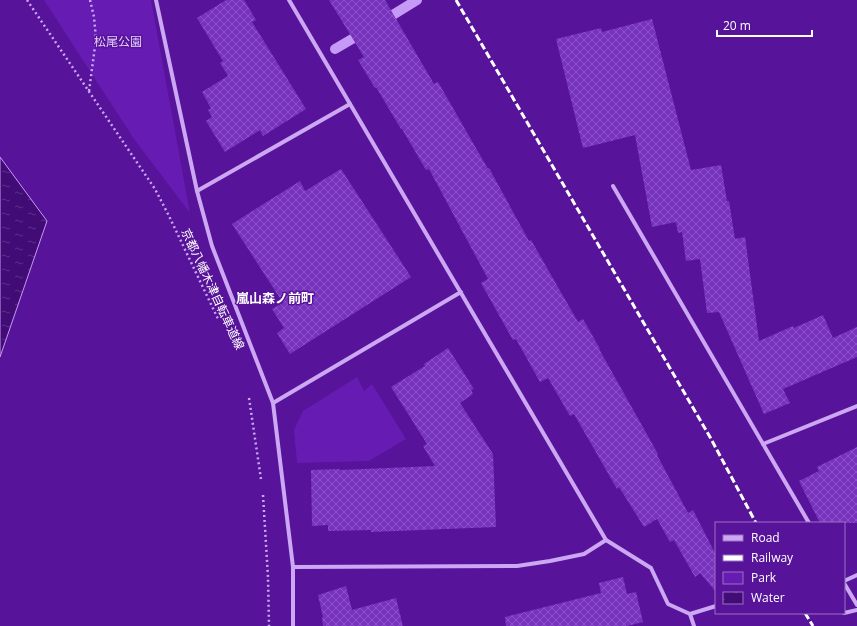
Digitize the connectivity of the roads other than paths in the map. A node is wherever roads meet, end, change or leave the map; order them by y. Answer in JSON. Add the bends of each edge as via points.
{"nodes":[{"id":1,"x":156,"y":0,"type":"edge"},
{"id":2,"x":289,"y":0,"type":"edge"},
{"id":3,"x":350,"y":104,"type":"junction"},
{"id":4,"x":613,"y":186,"type":"dead end"},
{"id":5,"x":197,"y":191,"type":"junction"},
{"id":6,"x":461,"y":292,"type":"junction"},
{"id":7,"x":273,"y":403,"type":"junction"},
{"id":8,"x":857,"y":406,"type":"edge"},
{"id":9,"x":763,"y":444,"type":"junction"},
{"id":10,"x":808,"y":522,"type":"edge"},
{"id":11,"x":606,"y":540,"type":"junction"},
{"id":12,"x":293,"y":567,"type":"junction"},
{"id":13,"x":857,"y":575,"type":"edge"},
{"id":14,"x":845,"y":581,"type":"edge"},
{"id":15,"x":845,"y":584,"type":"edge"},
{"id":16,"x":857,"y":605,"type":"edge"},
{"id":17,"x":715,"y":606,"type":"edge"},
{"id":18,"x":857,"y":610,"type":"edge"},
{"id":19,"x":845,"y":613,"type":"edge"},
{"id":20,"x":690,"y":614,"type":"junction"},
{"id":21,"x":294,"y":626,"type":"edge"},
{"id":22,"x":694,"y":626,"type":"edge"}],
"edges":[{"from":1,"to":5,"type":"street"},
{"from":2,"to":3,"type":"street"},
{"from":3,"to":5,"type":"street"},
{"from":3,"to":6,"type":"street"},
{"from":4,"to":9,"type":"street"},
{"from":5,"to":7,"type":"street","via":[[212,246]]},
{"from":6,"to":7,"type":"street"},
{"from":6,"to":11,"type":"street"},
{"from":7,"to":12,"type":"street"},
{"from":8,"to":9,"type":"street"},
{"from":9,"to":10,"type":"street"},
{"from":11,"to":12,"type":"street","via":[[584,554],[517,566]]},
{"from":11,"to":20,"type":"street","via":[[651,568],[668,604]]},
{"from":12,"to":21,"type":"street"},
{"from":13,"to":14,"type":"street"},
{"from":15,"to":16,"type":"street"},
{"from":17,"to":20,"type":"street"},
{"from":18,"to":19,"type":"street"},
{"from":20,"to":22,"type":"street"}]}
